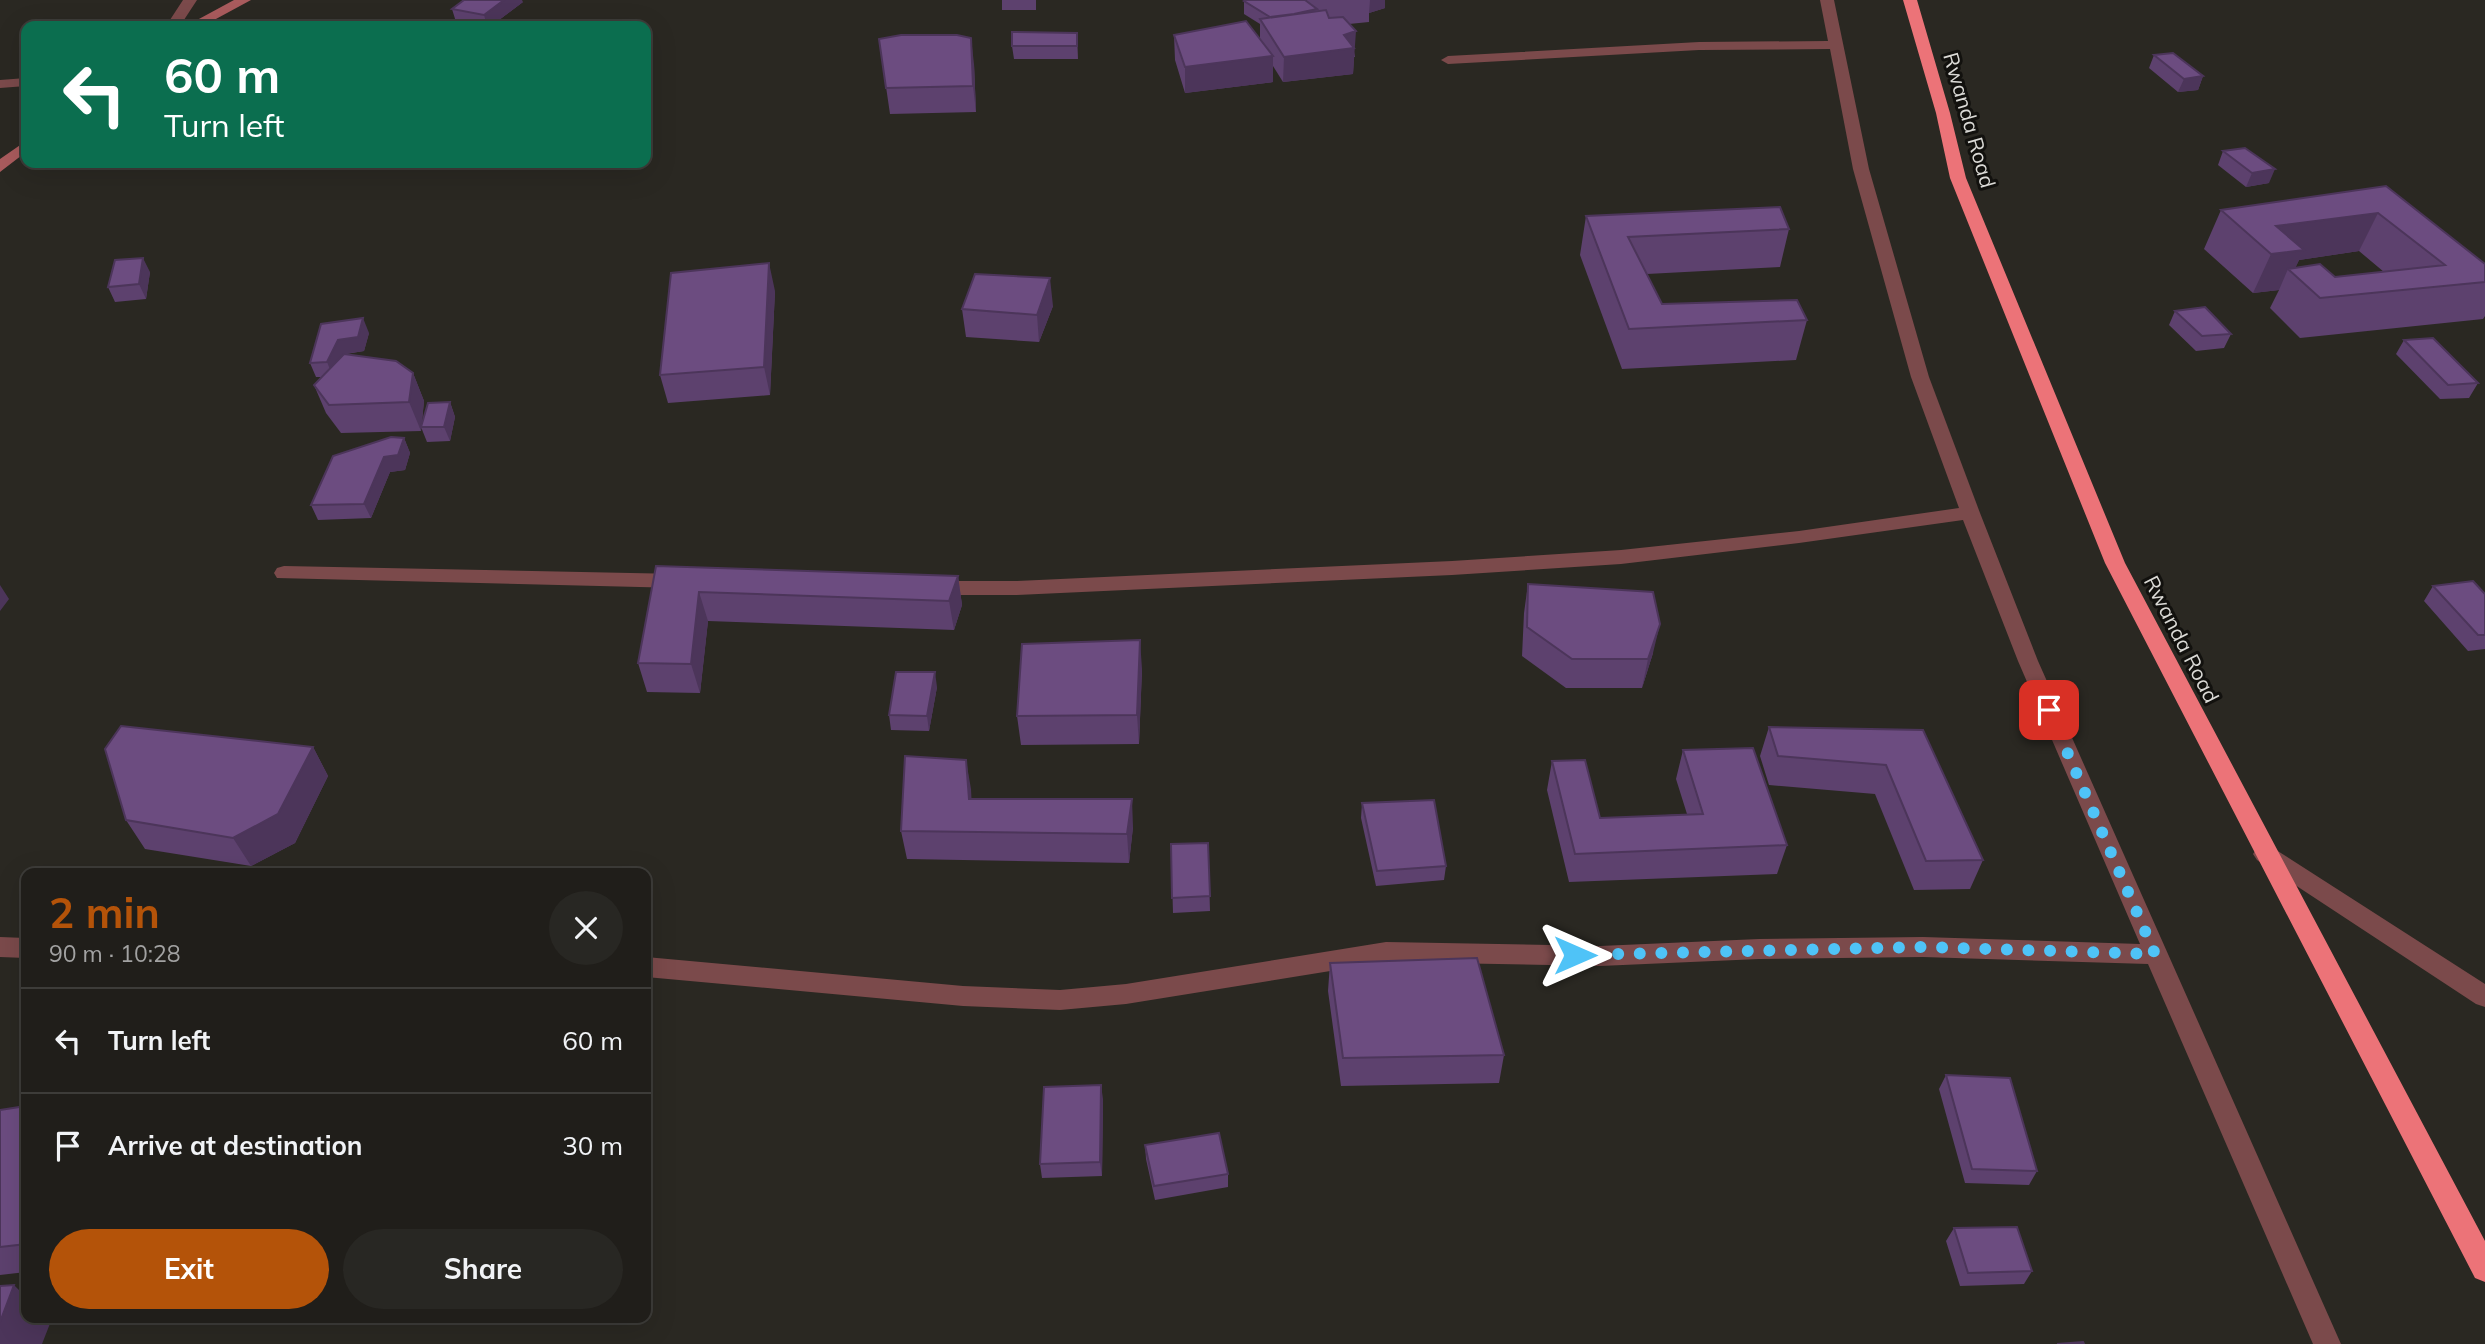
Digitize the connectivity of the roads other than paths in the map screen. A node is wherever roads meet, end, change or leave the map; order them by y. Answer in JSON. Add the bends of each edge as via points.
{"nodes":[{"id":1,"x":190,"y":0,"type":"edge"},
{"id":2,"x":244,"y":0,"type":"edge"},
{"id":3,"x":1827,"y":0,"type":"edge"},
{"id":4,"x":1910,"y":0,"type":"edge"},
{"id":5,"x":176,"y":21,"type":"edge"},
{"id":6,"x":203,"y":21,"type":"edge"},
{"id":7,"x":1834,"y":45,"type":"junction"},
{"id":8,"x":1448,"y":60,"type":"dead end"},
{"id":9,"x":21,"y":82,"type":"edge"},
{"id":10,"x":0,"y":84,"type":"edge"},
{"id":11,"x":21,"y":149,"type":"edge"},
{"id":12,"x":0,"y":167,"type":"edge"},
{"id":13,"x":1970,"y":513,"type":"junction"},
{"id":14,"x":284,"y":573,"type":"dead end"},
{"id":15,"x":706,"y":581,"type":"edge"},
{"id":16,"x":910,"y":588,"type":"edge"},
{"id":17,"x":2265,"y":854,"type":"junction"},
{"id":18,"x":0,"y":947,"type":"edge"},
{"id":19,"x":21,"y":948,"type":"edge"},
{"id":20,"x":2155,"y":954,"type":"junction"},
{"id":21,"x":651,"y":967,"type":"edge"},
{"id":22,"x":2485,"y":997,"type":"edge"},
{"id":23,"x":2485,"y":1269,"type":"edge"},
{"id":24,"x":2327,"y":1344,"type":"edge"}],
"edges":[{"from":1,"to":5,"type":"street"},
{"from":2,"to":6,"type":"street"},
{"from":3,"to":7,"type":"street"},
{"from":4,"to":17,"type":"highway","name":"Rwanda Road","via":[[1958,178],[2115,563]]},
{"from":7,"to":8,"type":"street","via":[[1699,46]]},
{"from":7,"to":13,"type":"street","via":[[1861,169],[1920,377]]},
{"from":9,"to":10,"type":"street"},
{"from":11,"to":12,"type":"street"},
{"from":13,"to":16,"type":"street","via":[[1622,556],[1031,587]]},
{"from":13,"to":20,"type":"street","via":[[2028,661]]},
{"from":14,"to":15,"type":"street"},
{"from":17,"to":22,"type":"street"},
{"from":17,"to":23,"type":"highway","name":"Rwanda Road"},
{"from":18,"to":19,"type":"street"},
{"from":20,"to":21,"type":"street","via":[[1923,947],[1600,956],[1387,952],[1140,992],[1060,1000],[963,996]]},
{"from":20,"to":24,"type":"street"}]}
